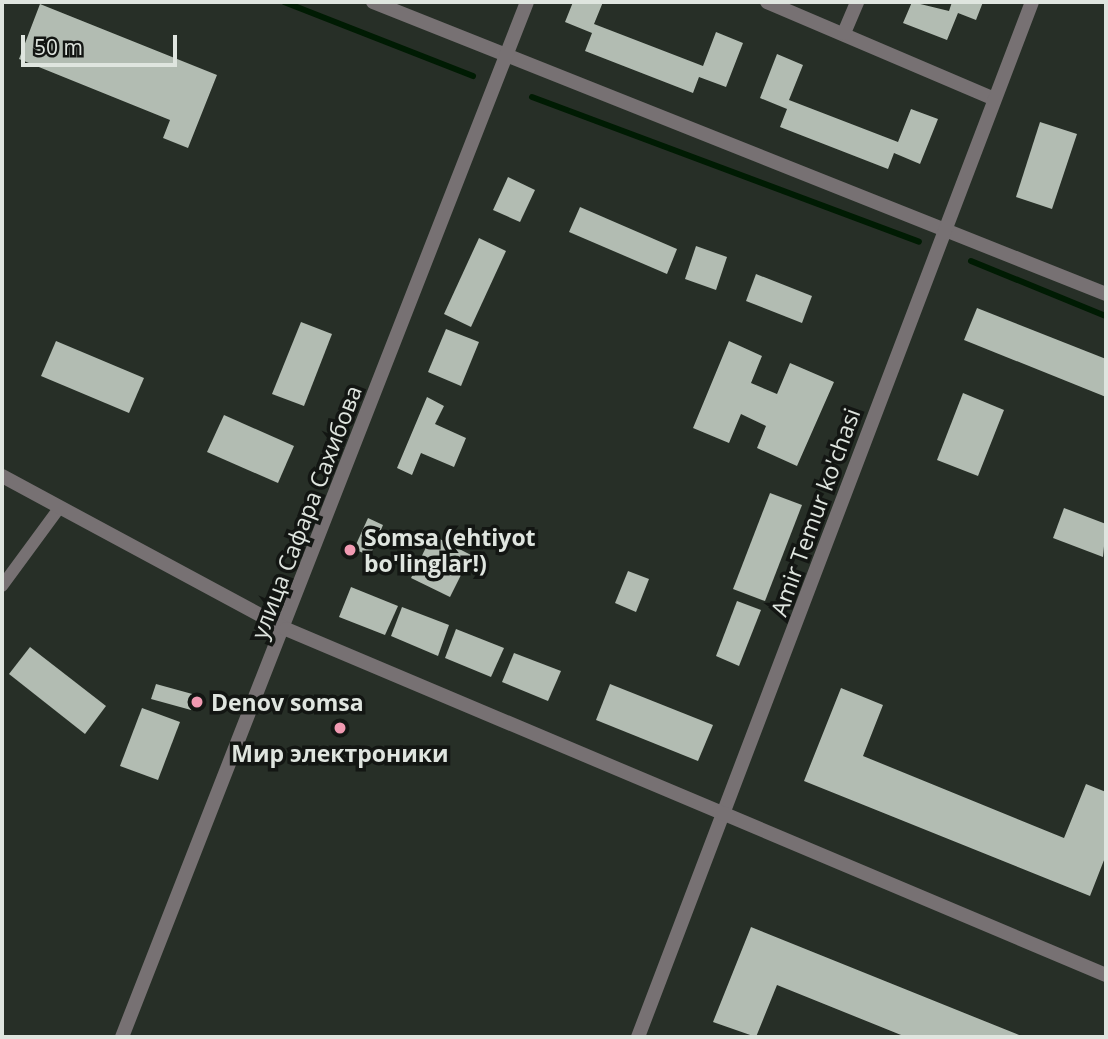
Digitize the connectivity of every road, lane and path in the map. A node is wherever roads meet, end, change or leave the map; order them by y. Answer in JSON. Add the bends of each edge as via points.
{"nodes":[{"id":1,"x":373,"y":2,"type":"edge"},
{"id":2,"x":527,"y":2,"type":"edge"},
{"id":3,"x":767,"y":2,"type":"edge"},
{"id":4,"x":857,"y":2,"type":"edge"},
{"id":5,"x":1032,"y":2,"type":"edge"},
{"id":6,"x":844,"y":33,"type":"junction"},
{"id":7,"x":507,"y":53,"type":"junction"},
{"id":8,"x":994,"y":99,"type":"junction"},
{"id":9,"x":944,"y":229,"type":"junction"},
{"id":10,"x":1106,"y":293,"type":"edge"},
{"id":11,"x":2,"y":476,"type":"edge"},
{"id":12,"x":60,"y":507,"type":"junction"},
{"id":13,"x":2,"y":586,"type":"edge"},
{"id":14,"x":286,"y":629,"type":"junction"},
{"id":15,"x":727,"y":815,"type":"junction"},
{"id":16,"x":1106,"y":975,"type":"edge"},
{"id":17,"x":122,"y":1037,"type":"edge"},
{"id":18,"x":638,"y":1037,"type":"edge"}],
"edges":[{"from":1,"to":7,"type":"street"},
{"from":2,"to":7,"type":"street","name":"улица Сафара Сахибова"},
{"from":3,"to":6,"type":"street"},
{"from":4,"to":6,"type":"street"},
{"from":5,"to":8,"type":"street","name":"Amir Temur ko'chasi"},
{"from":6,"to":8,"type":"street"},
{"from":7,"to":9,"type":"street"},
{"from":7,"to":14,"type":"street","name":"улица Сафара Сахибова"},
{"from":8,"to":9,"type":"street","name":"Amir Temur ko'chasi"},
{"from":9,"to":10,"type":"street"},
{"from":9,"to":15,"type":"street","name":"Amir Temur ko'chasi"},
{"from":11,"to":12,"type":"street"},
{"from":12,"to":13,"type":"lane"},
{"from":12,"to":14,"type":"street"},
{"from":14,"to":15,"type":"street"},
{"from":14,"to":17,"type":"street","name":"улица Сафара Сахибова"},
{"from":15,"to":16,"type":"street"},
{"from":15,"to":18,"type":"street","name":"Amir Temur ko'chasi"}]}
